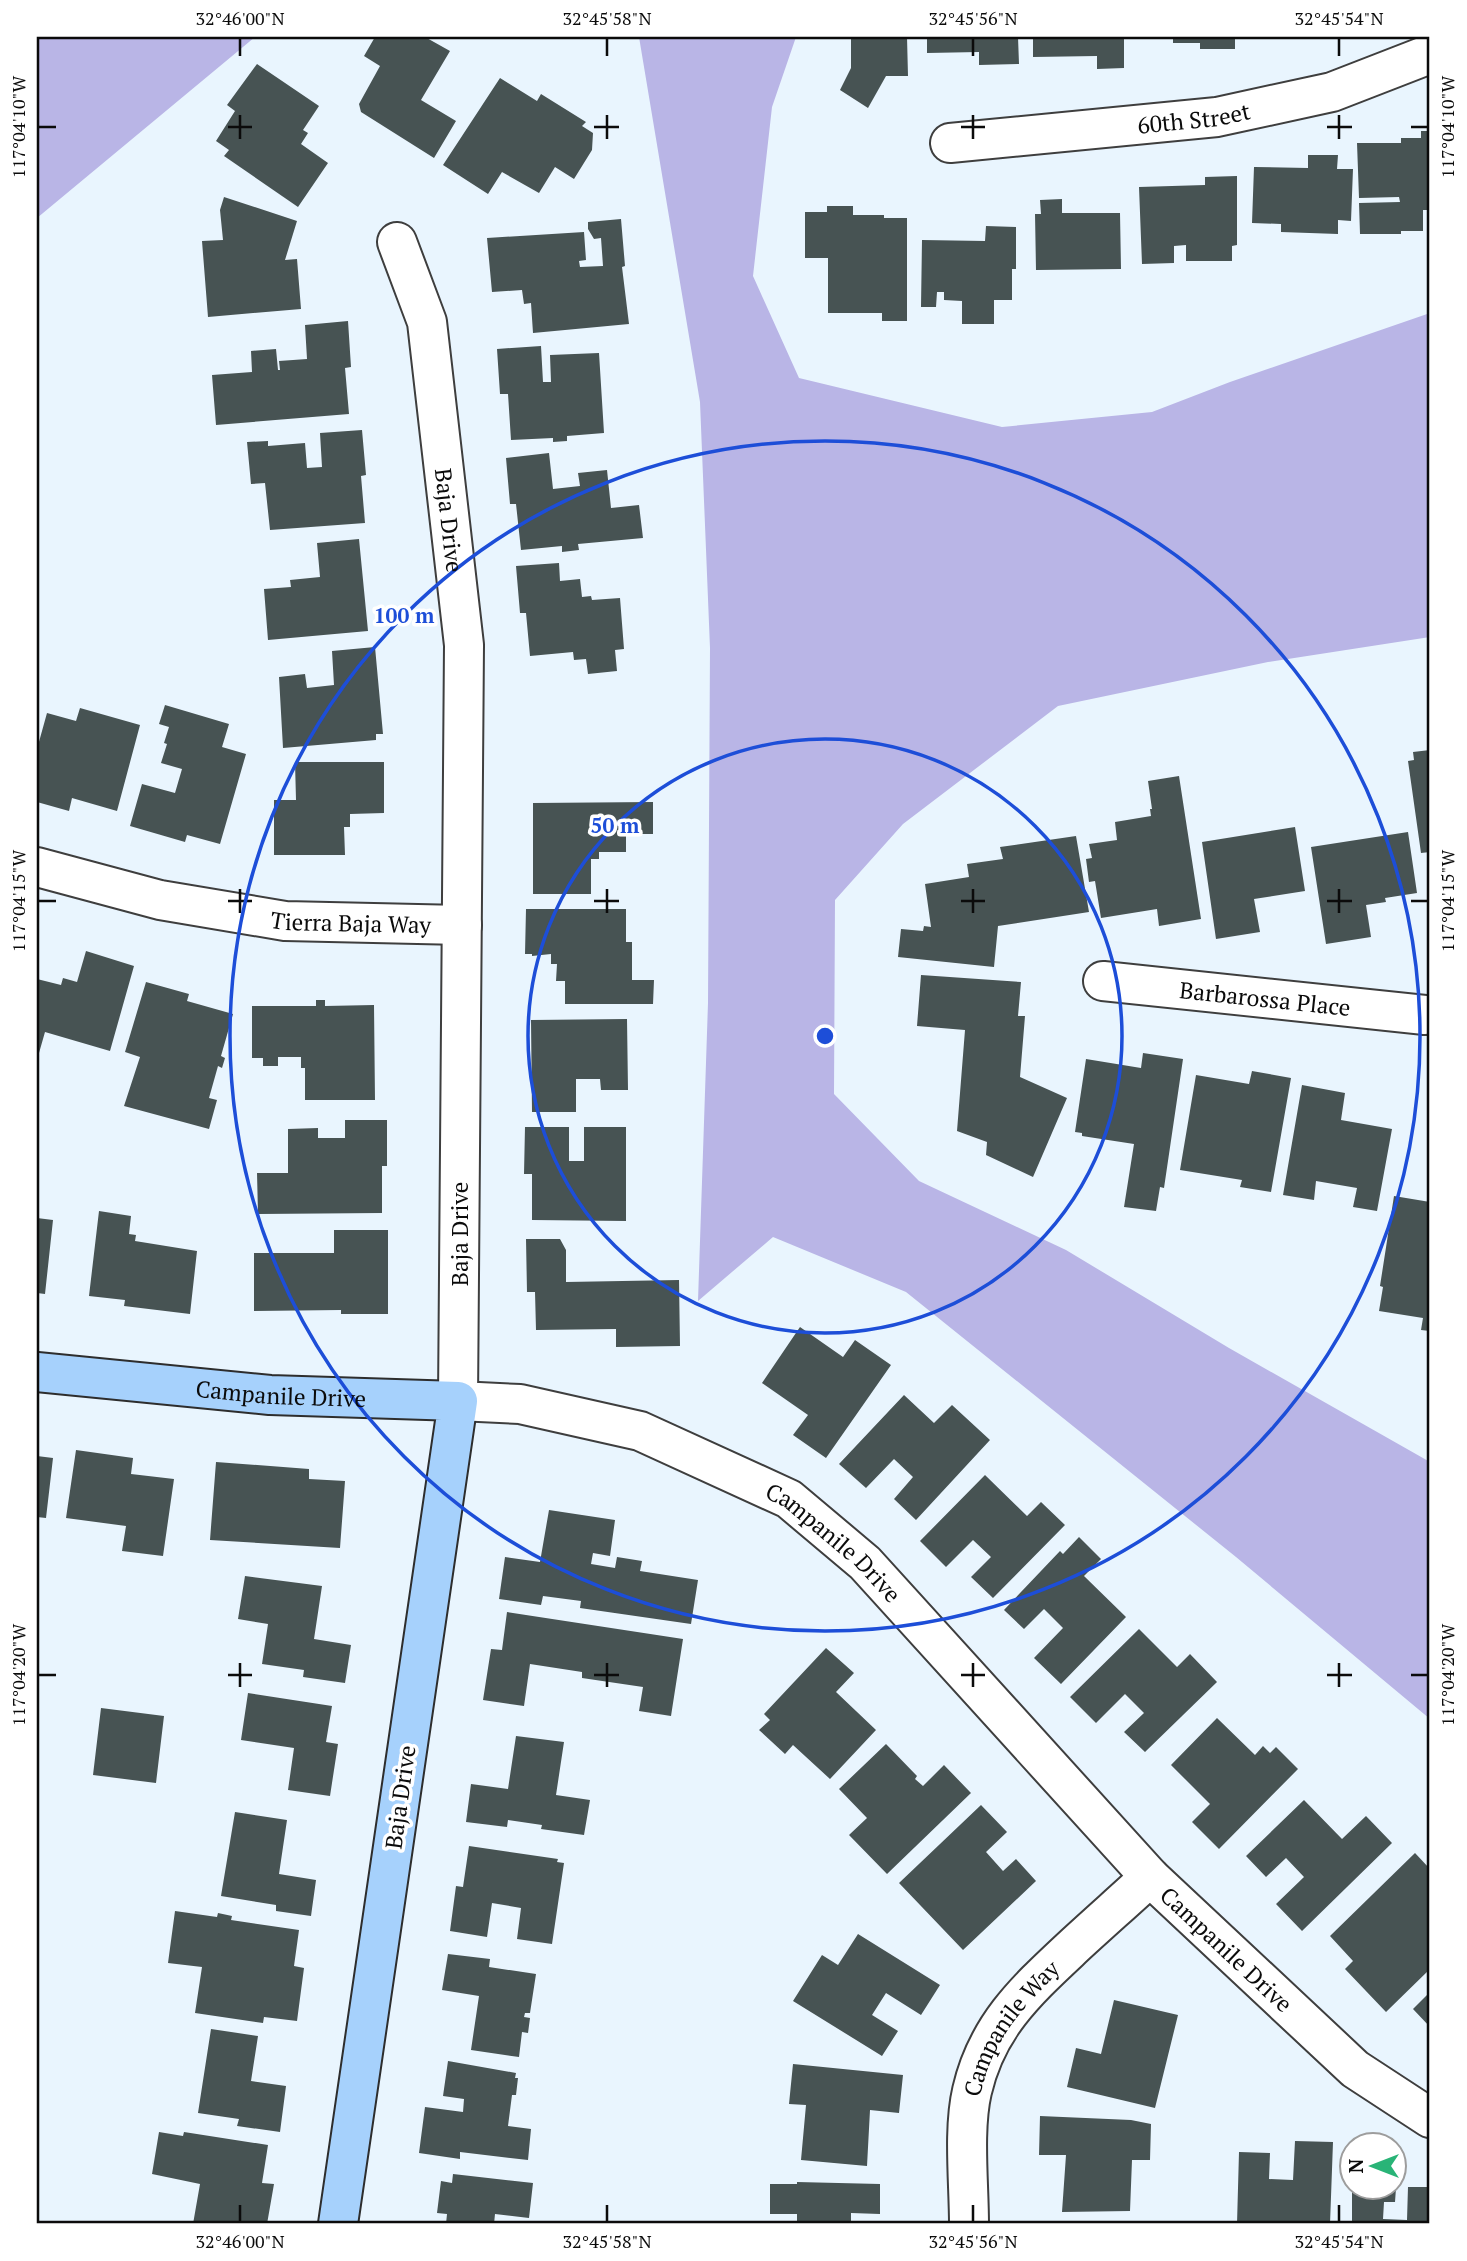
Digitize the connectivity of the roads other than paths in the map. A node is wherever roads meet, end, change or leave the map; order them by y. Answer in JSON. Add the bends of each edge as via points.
{"nodes":[{"id":1,"x":1430,"y":54,"type":"edge"},
{"id":2,"x":950,"y":143,"type":"dead end"},
{"id":3,"x":397,"y":242,"type":"dead end"},
{"id":4,"x":37,"y":867,"type":"edge"},
{"id":5,"x":462,"y":925,"type":"junction"},
{"id":6,"x":1103,"y":981,"type":"dead end"},
{"id":7,"x":1429,"y":1018,"type":"edge"},
{"id":8,"x":37,"y":1372,"type":"edge"},
{"id":9,"x":458,"y":1401,"type":"junction"},
{"id":10,"x":1150,"y":1877,"type":"junction"},
{"id":11,"x":1430,"y":2118,"type":"edge"},
{"id":12,"x":338,"y":2224,"type":"edge"},
{"id":13,"x":969,"y":2224,"type":"edge"}],
"edges":[{"from":1,"to":2,"type":"street","name":"60th Street","via":[[1332,92],[1217,117]]},
{"from":3,"to":5,"type":"street","name":"Baja Drive","via":[[427,322],[464,645]]},
{"from":4,"to":5,"type":"street","name":"Tierra Baja Way","via":[[160,900],[285,921]]},
{"from":5,"to":9,"type":"street","name":"Baja Drive"},
{"from":6,"to":7,"type":"street","name":"Barbarossa Place"},
{"from":8,"to":9,"type":"street","name":"Campanile Drive","via":[[270,1395]]},
{"from":9,"to":10,"type":"street","name":"Campanile Drive","via":[[520,1404],[640,1432],[789,1499],[864,1563]]},
{"from":9,"to":12,"type":"street","name":"Baja Drive"},
{"from":10,"to":11,"type":"street","name":"Campanile Drive","via":[[1355,2069]]},
{"from":10,"to":13,"type":"street","name":"Campanile Way","via":[[1031,1986],[991,2038],[971,2093]]}]}
